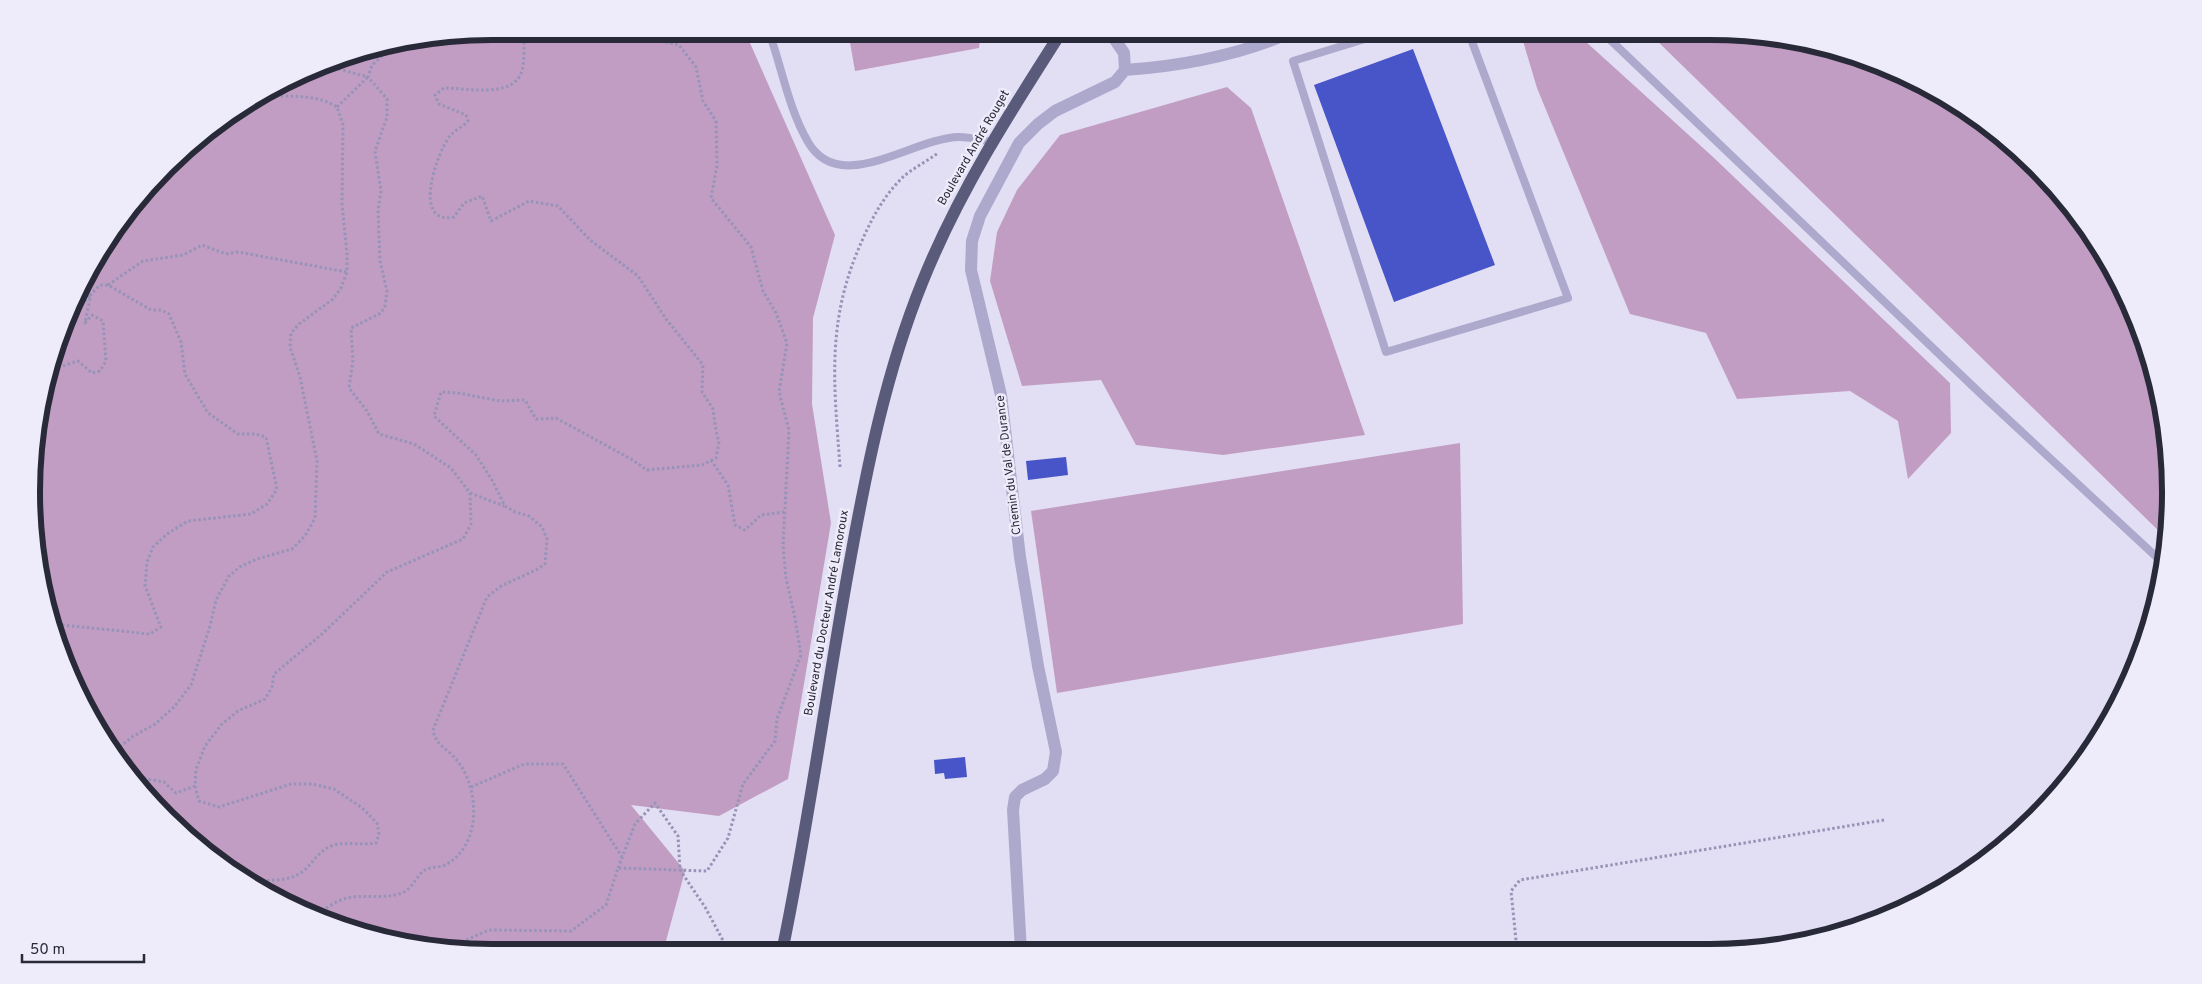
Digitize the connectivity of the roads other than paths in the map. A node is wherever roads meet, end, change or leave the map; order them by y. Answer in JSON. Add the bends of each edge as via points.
{"nodes":[{"id":1,"x":773,"y":40,"type":"edge"},
{"id":2,"x":1056,"y":40,"type":"edge"},
{"id":3,"x":1115,"y":40,"type":"edge"},
{"id":4,"x":1267,"y":40,"type":"edge"},
{"id":5,"x":1362,"y":40,"type":"edge"},
{"id":6,"x":1471,"y":40,"type":"edge"},
{"id":7,"x":1610,"y":40,"type":"edge"},
{"id":8,"x":1126,"y":70,"type":"junction"},
{"id":9,"x":993,"y":142,"type":"junction"},
{"id":10,"x":921,"y":284,"type":"joint"},
{"id":11,"x":2157,"y":557,"type":"edge"},
{"id":12,"x":783,"y":944,"type":"edge"},
{"id":13,"x":1021,"y":944,"type":"edge"}],
"edges":[{"from":1,"to":9,"type":"lane","via":[[797,122],[822,159],[851,167],[959,137]]},
{"from":2,"to":9,"type":"main road","name":"Boulevard André Rouget"},
{"from":3,"to":8,"type":"street","via":[[1124,53]]},
{"from":4,"to":8,"type":"street","via":[[1212,58],[1163,68]]},
{"from":5,"to":6,"type":"lane","via":[[1293,61],[1386,352],[1568,298]]},
{"from":7,"to":11,"type":"lane"},
{"from":8,"to":13,"type":"street","name":"Chemin du Val de Durance","via":[[1115,82],[1055,111],[1019,143],[980,216],[972,240],[971,270],[1002,395],[1020,557],[1056,752],[1053,771],[1015,797]]},
{"from":9,"to":10,"type":"main road","name":"Boulevard André Rouget","via":[[950,217]]},
{"from":10,"to":12,"type":"main road","name":"Boulevard du Docteur André Lamoroux","via":[[888,380],[865,476]]}]}
